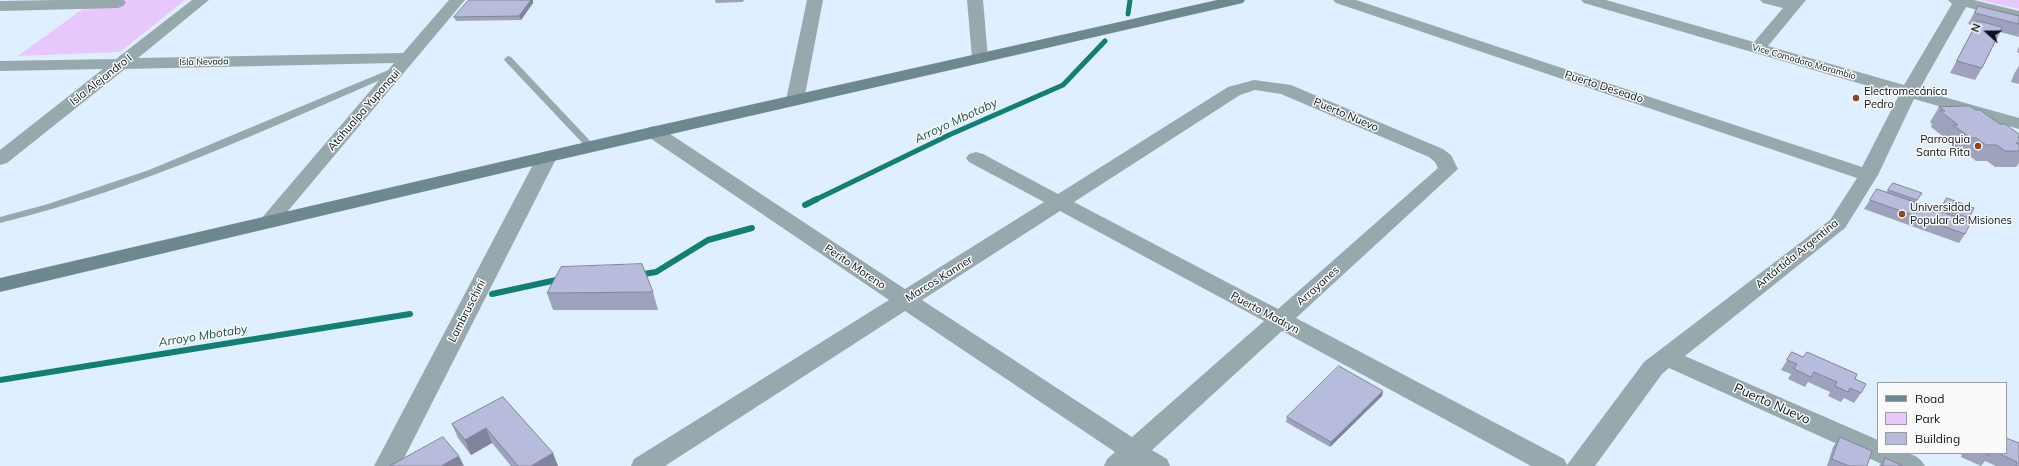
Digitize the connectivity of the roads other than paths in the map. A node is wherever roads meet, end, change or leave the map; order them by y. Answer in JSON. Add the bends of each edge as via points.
{"nodes":[{"id":1,"x":201,"y":0,"type":"edge"},
{"id":2,"x":457,"y":0,"type":"edge"},
{"id":3,"x":815,"y":0,"type":"edge"},
{"id":4,"x":976,"y":0,"type":"edge"},
{"id":5,"x":1237,"y":0,"type":"edge"},
{"id":6,"x":1341,"y":0,"type":"edge"},
{"id":7,"x":1590,"y":0,"type":"edge"},
{"id":8,"x":1768,"y":0,"type":"edge"},
{"id":9,"x":1960,"y":0,"type":"edge"},
{"id":10,"x":118,"y":3,"type":"dead end"},
{"id":11,"x":1795,"y":3,"type":"edge"},
{"id":12,"x":0,"y":6,"type":"edge"},
{"id":13,"x":2019,"y":16,"type":"edge"},
{"id":14,"x":1757,"y":49,"type":"junction"},
{"id":15,"x":980,"y":58,"type":"junction"},
{"id":16,"x":508,"y":59,"type":"dead end"},
{"id":17,"x":404,"y":63,"type":"junction"},
{"id":18,"x":121,"y":64,"type":"junction"},
{"id":19,"x":0,"y":66,"type":"edge"},
{"id":20,"x":1234,"y":90,"type":"joint"},
{"id":21,"x":1909,"y":92,"type":"junction"},
{"id":22,"x":795,"y":100,"type":"junction"},
{"id":23,"x":2019,"y":124,"type":"edge"},
{"id":24,"x":654,"y":132,"type":"junction"},
{"id":25,"x":591,"y":147,"type":"junction"},
{"id":26,"x":546,"y":157,"type":"junction"},
{"id":27,"x":976,"y":158,"type":"dead end"},
{"id":28,"x":0,"y":159,"type":"edge"},
{"id":29,"x":1448,"y":169,"type":"joint"},
{"id":30,"x":1868,"y":175,"type":"junction"},
{"id":31,"x":1059,"y":203,"type":"junction"},
{"id":32,"x":0,"y":220,"type":"edge"},
{"id":33,"x":270,"y":220,"type":"junction"},
{"id":34,"x":0,"y":285,"type":"edge"},
{"id":35,"x":905,"y":300,"type":"junction"},
{"id":36,"x":1280,"y":321,"type":"junction"},
{"id":37,"x":1666,"y":358,"type":"junction"},
{"id":38,"x":1134,"y":451,"type":"junction"},
{"id":39,"x":1877,"y":451,"type":"edge"},
{"id":40,"x":1884,"y":454,"type":"edge"},
{"id":41,"x":387,"y":466,"type":"edge"},
{"id":42,"x":644,"y":466,"type":"edge"},
{"id":43,"x":1117,"y":466,"type":"edge"},
{"id":44,"x":1157,"y":466,"type":"edge"},
{"id":45,"x":1554,"y":466,"type":"edge"},
{"id":46,"x":1580,"y":466,"type":"edge"},
{"id":47,"x":1912,"y":466,"type":"edge"}],
"edges":[{"from":1,"to":18,"type":"street","name":"Isla Alejandro I"},
{"from":2,"to":17,"type":"street","name":"Atahualpa Yupanqui"},
{"from":3,"to":22,"type":"street"},
{"from":4,"to":15,"type":"street"},
{"from":5,"to":15,"type":"street"},
{"from":6,"to":30,"type":"street","name":"Puerto Deseado"},
{"from":7,"to":14,"type":"street","name":"Vice Comodoro Marambio"},
{"from":8,"to":11,"type":"street"},
{"from":9,"to":13,"type":"street"},
{"from":9,"to":21,"type":"street","name":"Antártida Argentina"},
{"from":10,"to":12,"type":"street"},
{"from":11,"to":14,"type":"street"},
{"from":14,"to":21,"type":"street","name":"Vice Comodoro Marambio"},
{"from":15,"to":22,"type":"street"},
{"from":16,"to":25,"type":"lane"},
{"from":17,"to":18,"type":"street","name":"Isla Nevada"},
{"from":17,"to":32,"type":"lane","via":[[162,170],[101,193]]},
{"from":17,"to":33,"type":"street","name":"Atahualpa Yupanqui"},
{"from":18,"to":19,"type":"street","name":"Isla Nevada"},
{"from":18,"to":28,"type":"street","name":"Isla Alejandro I"},
{"from":20,"to":29,"type":"street","name":"Puerto Nuevo","via":[[1254,85],[1285,89],[1436,153],[1444,159]]},
{"from":20,"to":31,"type":"street","name":"Marcos Kanner"},
{"from":21,"to":23,"type":"street","name":"Vice Comodoro Marambio"},
{"from":21,"to":30,"type":"street","name":"Antártida Argentina"},
{"from":22,"to":24,"type":"street"},
{"from":24,"to":25,"type":"street"},
{"from":24,"to":35,"type":"street","name":"Perito Moreno"},
{"from":25,"to":26,"type":"street"},
{"from":26,"to":33,"type":"street"},
{"from":26,"to":41,"type":"street","name":"Lambruschini"},
{"from":27,"to":31,"type":"street","name":"Puerto Madryn"},
{"from":29,"to":36,"type":"street","name":"Arrayanes"},
{"from":30,"to":37,"type":"street","name":"Antártida Argentina","via":[[1838,224]]},
{"from":31,"to":35,"type":"street","name":"Marcos Kanner"},
{"from":31,"to":36,"type":"street","name":"Puerto Madryn"},
{"from":33,"to":34,"type":"street"},
{"from":35,"to":38,"type":"street","name":"Perito Moreno"},
{"from":35,"to":42,"type":"street","name":"Marcos Kanner"},
{"from":36,"to":38,"type":"street","name":"Arrayanes"},
{"from":36,"to":45,"type":"street","name":"Puerto Madryn"},
{"from":37,"to":39,"type":"street","name":"Puerto Nuevo"},
{"from":37,"to":46,"type":"street","name":"Antártida Argentina","via":[[1653,368]]},
{"from":38,"to":43,"type":"street","name":"Arrayanes"},
{"from":38,"to":44,"type":"street","name":"Perito Moreno"},
{"from":40,"to":47,"type":"street"}]}
